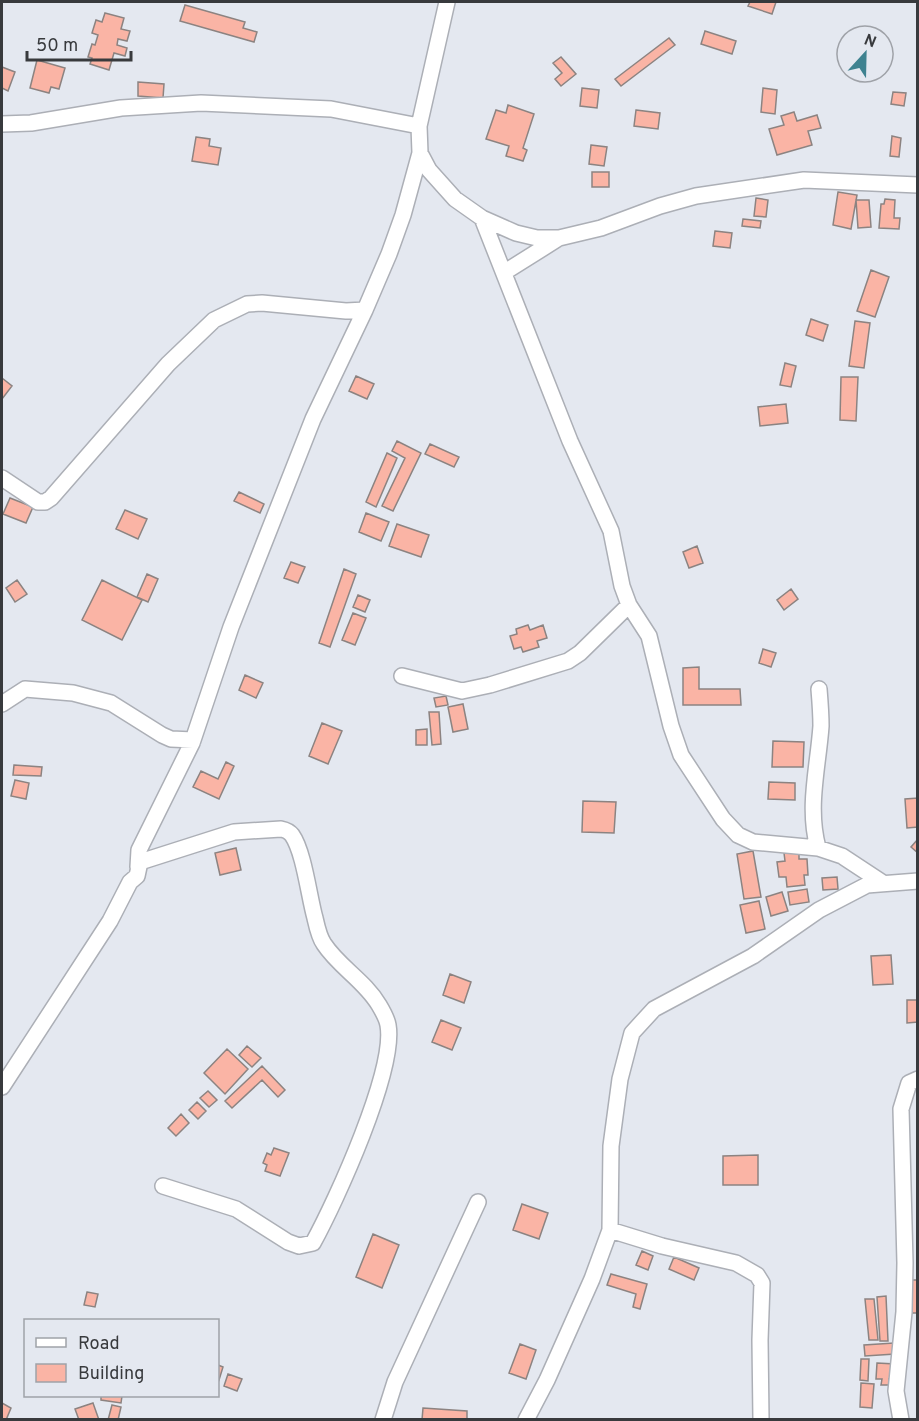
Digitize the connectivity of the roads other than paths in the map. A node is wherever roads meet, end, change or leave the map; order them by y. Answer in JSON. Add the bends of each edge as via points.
{"nodes":[{"id":1,"x":447,"y":2,"type":"edge"},
{"id":2,"x":2,"y":124,"type":"edge"},
{"id":3,"x":419,"y":126,"type":"junction"},
{"id":4,"x":420,"y":153,"type":"junction"},
{"id":5,"x":918,"y":185,"type":"edge"},
{"id":6,"x":482,"y":219,"type":"junction"},
{"id":7,"x":559,"y":238,"type":"junction"},
{"id":8,"x":505,"y":272,"type":"junction"},
{"id":9,"x":365,"y":310,"type":"junction"},
{"id":10,"x":2,"y":478,"type":"edge"},
{"id":11,"x":629,"y":605,"type":"junction"},
{"id":12,"x":402,"y":676,"type":"dead end"},
{"id":13,"x":819,"y":689,"type":"dead end"},
{"id":14,"x":2,"y":704,"type":"edge"},
{"id":15,"x":193,"y":740,"type":"junction"},
{"id":16,"x":818,"y":848,"type":"junction"},
{"id":17,"x":137,"y":876,"type":"junction"},
{"id":18,"x":918,"y":881,"type":"edge"},
{"id":19,"x":883,"y":883,"type":"junction"},
{"id":20,"x":2,"y":1070,"type":"edge"},
{"id":21,"x":918,"y":1079,"type":"edge"},
{"id":22,"x":2,"y":1085,"type":"edge"},
{"id":23,"x":163,"y":1186,"type":"dead end"},
{"id":24,"x":478,"y":1202,"type":"dead end"},
{"id":25,"x":610,"y":1230,"type":"junction"},
{"id":26,"x":383,"y":1419,"type":"edge"},
{"id":27,"x":526,"y":1419,"type":"edge"},
{"id":28,"x":761,"y":1419,"type":"edge"},
{"id":29,"x":901,"y":1419,"type":"edge"}],
"edges":[{"from":1,"to":3,"type":"street"},
{"from":2,"to":3,"type":"street","via":[[32,123],[121,108],[201,103],[331,109]]},
{"from":3,"to":4,"type":"street"},
{"from":4,"to":6,"type":"street","via":[[454,199]]},
{"from":4,"to":9,"type":"street","via":[[403,215]]},
{"from":5,"to":7,"type":"street","via":[[804,180],[781,183],[696,196]]},
{"from":6,"to":7,"type":"street","via":[[537,238]]},
{"from":6,"to":8,"type":"street"},
{"from":7,"to":8,"type":"street"},
{"from":8,"to":11,"type":"street","via":[[570,441],[611,531]]},
{"from":9,"to":10,"type":"street","via":[[346,312],[262,303],[229,312],[214,320],[168,364],[51,498],[38,502]]},
{"from":9,"to":15,"type":"street","via":[[313,418],[231,627]]},
{"from":11,"to":12,"type":"street","via":[[568,661],[462,691]]},
{"from":11,"to":16,"type":"street","via":[[649,636],[681,755],[723,819],[738,835],[753,842]]},
{"from":13,"to":16,"type":"street","via":[[821,725],[812,808]]},
{"from":14,"to":15,"type":"street","via":[[25,689],[73,693],[111,703],[171,739]]},
{"from":15,"to":17,"type":"street","via":[[139,850]]},
{"from":16,"to":19,"type":"street","via":[[842,856]]},
{"from":17,"to":22,"type":"street"},
{"from":17,"to":23,"type":"street","via":[[144,859],[234,832],[288,831],[294,838],[323,942],[369,991],[388,1024],[383,1074],[355,1152],[313,1242],[299,1246],[288,1242],[236,1209]]},
{"from":18,"to":19,"type":"street"},
{"from":19,"to":25,"type":"street","via":[[867,885],[819,910],[753,956],[654,1009],[632,1033],[620,1079],[611,1146]]},
{"from":20,"to":22,"type":"street"},
{"from":21,"to":29,"type":"street","via":[[909,1083],[901,1109],[905,1263],[896,1391]]},
{"from":24,"to":26,"type":"street","via":[[395,1382]]},
{"from":25,"to":27,"type":"street","via":[[552,1370]]},
{"from":25,"to":28,"type":"street","via":[[736,1263],[757,1275],[762,1283]]}]}
